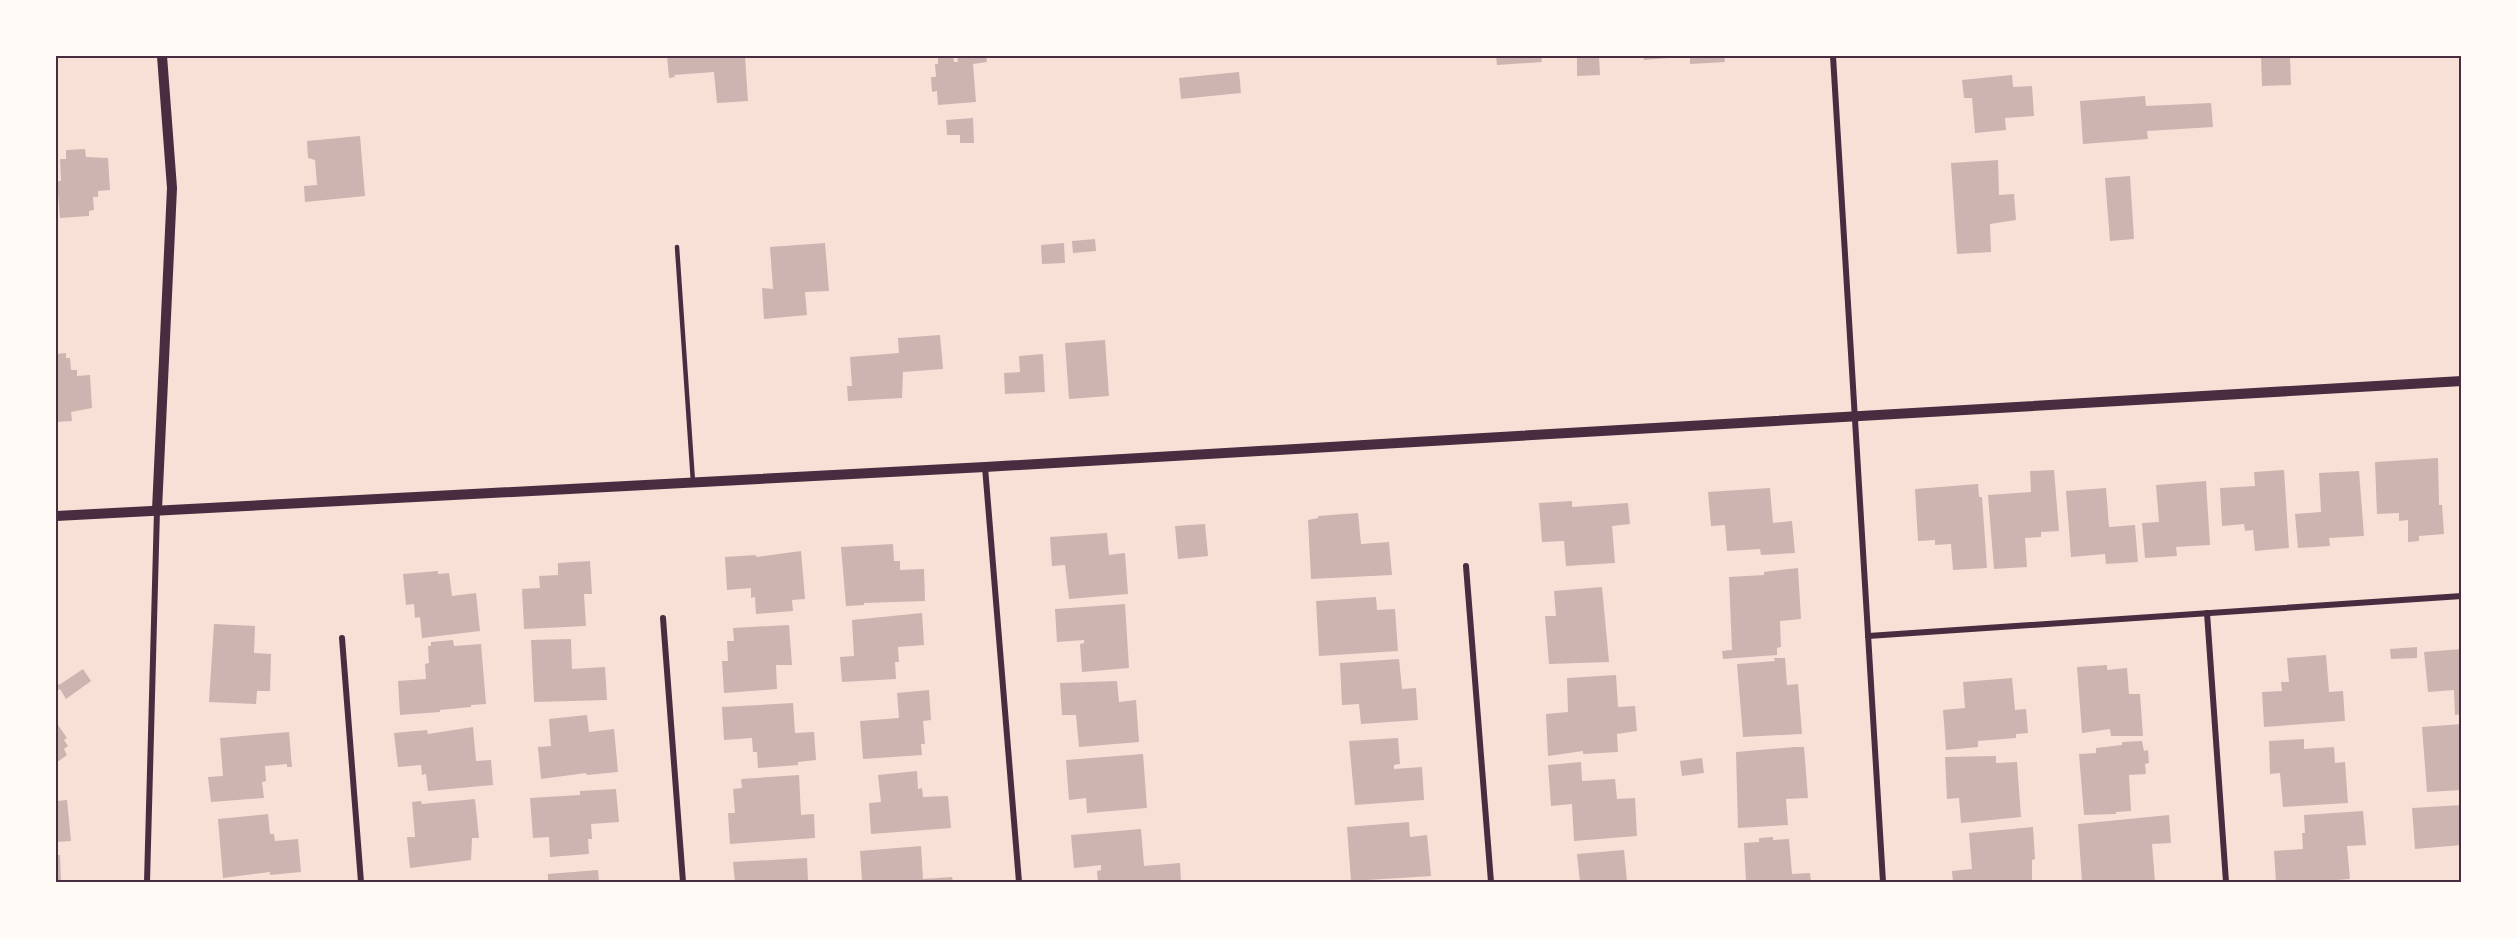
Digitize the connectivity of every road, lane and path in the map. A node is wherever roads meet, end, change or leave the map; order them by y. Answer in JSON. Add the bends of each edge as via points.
{"nodes":[{"id":1,"x":162,"y":56,"type":"edge"},
{"id":2,"x":1833,"y":56,"type":"edge"},
{"id":3,"x":677,"y":247,"type":"dead end"},
{"id":4,"x":2462,"y":381,"type":"edge"},
{"id":5,"x":1856,"y":417,"type":"junction"},
{"id":6,"x":985,"y":467,"type":"junction"},
{"id":7,"x":693,"y":482,"type":"junction"},
{"id":8,"x":157,"y":510,"type":"junction"},
{"id":9,"x":56,"y":516,"type":"edge"},
{"id":10,"x":1466,"y":566,"type":"dead end"},
{"id":11,"x":2462,"y":596,"type":"edge"},
{"id":12,"x":2207,"y":613,"type":"junction"},
{"id":13,"x":663,"y":618,"type":"dead end"},
{"id":14,"x":1868,"y":636,"type":"junction"},
{"id":15,"x":342,"y":638,"type":"dead end"},
{"id":16,"x":147,"y":882,"type":"edge"},
{"id":17,"x":361,"y":882,"type":"edge"},
{"id":18,"x":683,"y":882,"type":"edge"},
{"id":19,"x":1018,"y":882,"type":"edge"},
{"id":20,"x":1491,"y":882,"type":"edge"},
{"id":21,"x":1883,"y":882,"type":"edge"},
{"id":22,"x":2226,"y":882,"type":"edge"}],
"edges":[{"from":1,"to":8,"type":"street","via":[[172,188]]},
{"from":2,"to":5,"type":"street"},
{"from":3,"to":7,"type":"lane"},
{"from":4,"to":5,"type":"street"},
{"from":5,"to":6,"type":"street"},
{"from":5,"to":14,"type":"street"},
{"from":6,"to":7,"type":"street"},
{"from":6,"to":19,"type":"street"},
{"from":7,"to":8,"type":"street"},
{"from":8,"to":9,"type":"street"},
{"from":8,"to":16,"type":"street"},
{"from":10,"to":20,"type":"street"},
{"from":11,"to":12,"type":"street"},
{"from":12,"to":14,"type":"street"},
{"from":12,"to":22,"type":"street"},
{"from":13,"to":18,"type":"street"},
{"from":14,"to":21,"type":"street"},
{"from":15,"to":17,"type":"street"}]}
